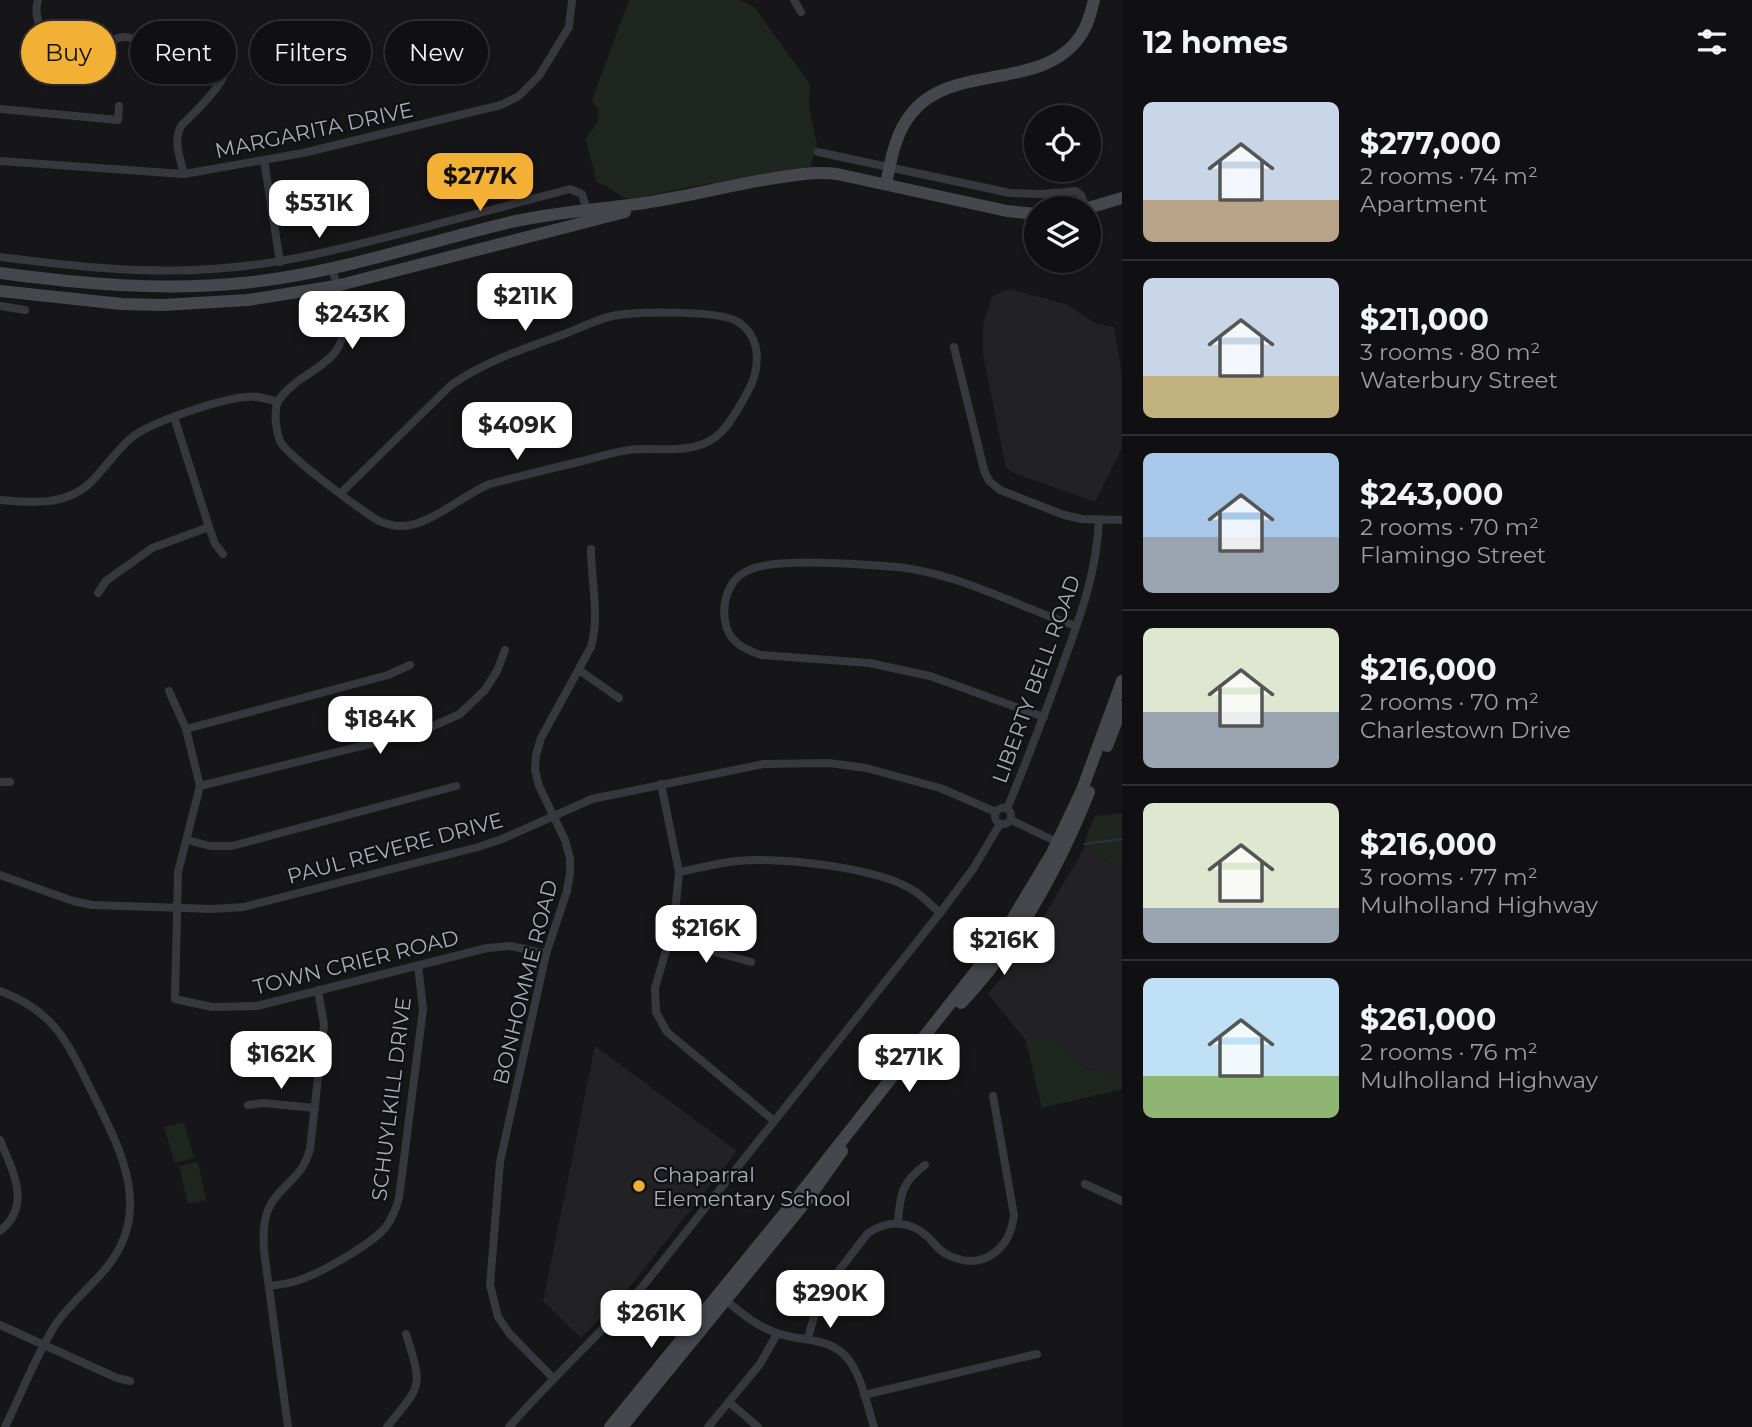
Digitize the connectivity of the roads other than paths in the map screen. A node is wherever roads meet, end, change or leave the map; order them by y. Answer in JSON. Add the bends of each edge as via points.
{"nodes":[{"id":1,"x":38,"y":0,"type":"edge"},
{"id":2,"x":572,"y":0,"type":"edge"},
{"id":3,"x":794,"y":0,"type":"edge"},
{"id":4,"x":1094,"y":0,"type":"edge"},
{"id":5,"x":801,"y":12,"type":"dead end"},
{"id":6,"x":119,"y":106,"type":"dead end"},
{"id":7,"x":0,"y":109,"type":"edge"},
{"id":8,"x":818,"y":152,"type":"dead end"},
{"id":9,"x":264,"y":160,"type":"junction"},
{"id":10,"x":0,"y":161,"type":"edge"},
{"id":11,"x":889,"y":167,"type":"junction"},
{"id":12,"x":184,"y":174,"type":"junction"},
{"id":13,"x":886,"y":184,"type":"junction"},
{"id":14,"x":1082,"y":196,"type":"edge"},
{"id":15,"x":1122,"y":198,"type":"edge"},
{"id":16,"x":1101,"y":204,"type":"edge"},
{"id":17,"x":1024,"y":213,"type":"edge"},
{"id":18,"x":588,"y":215,"type":"junction"},
{"id":19,"x":0,"y":257,"type":"edge"},
{"id":20,"x":279,"y":262,"type":"junction"},
{"id":21,"x":332,"y":268,"type":"junction"},
{"id":22,"x":0,"y":273,"type":"edge"},
{"id":23,"x":336,"y":286,"type":"junction"},
{"id":24,"x":0,"y":291,"type":"edge"},
{"id":25,"x":0,"y":306,"type":"edge"},
{"id":26,"x":25,"y":310,"type":"dead end"},
{"id":27,"x":954,"y":347,"type":"dead end"},
{"id":28,"x":278,"y":402,"type":"junction"},
{"id":29,"x":174,"y":417,"type":"junction"},
{"id":30,"x":341,"y":493,"type":"junction"},
{"id":31,"x":0,"y":499,"type":"edge"},
{"id":32,"x":1099,"y":520,"type":"junction"},
{"id":33,"x":1122,"y":520,"type":"edge"},
{"id":34,"x":209,"y":527,"type":"junction"},
{"id":35,"x":591,"y":549,"type":"dead end"},
{"id":36,"x":223,"y":554,"type":"dead end"},
{"id":37,"x":98,"y":593,"type":"dead end"},
{"id":38,"x":1076,"y":626,"type":"junction"},
{"id":39,"x":505,"y":650,"type":"dead end"},
{"id":40,"x":410,"y":665,"type":"dead end"},
{"id":41,"x":579,"y":670,"type":"junction"},
{"id":42,"x":1122,"y":681,"type":"edge"},
{"id":43,"x":169,"y":691,"type":"dead end"},
{"id":44,"x":619,"y":698,"type":"dead end"},
{"id":45,"x":1044,"y":718,"type":"junction"},
{"id":46,"x":1119,"y":718,"type":"edge"},
{"id":47,"x":186,"y":729,"type":"junction"},
{"id":48,"x":0,"y":782,"type":"edge"},
{"id":49,"x":10,"y":782,"type":"dead end"},
{"id":50,"x":661,"y":784,"type":"junction"},
{"id":51,"x":200,"y":786,"type":"junction"},
{"id":52,"x":456,"y":786,"type":"dead end"},
{"id":53,"x":1007,"y":808,"type":"junction"},
{"id":54,"x":996,"y":812,"type":"junction"},
{"id":55,"x":553,"y":816,"type":"junction"},
{"id":56,"x":1011,"y":820,"type":"junction"},
{"id":57,"x":1000,"y":824,"type":"junction"},
{"id":58,"x":187,"y":840,"type":"junction"},
{"id":59,"x":1059,"y":843,"type":"junction"},
{"id":60,"x":679,"y":872,"type":"junction"},
{"id":61,"x":0,"y":875,"type":"edge"},
{"id":62,"x":176,"y":908,"type":"junction"},
{"id":63,"x":940,"y":913,"type":"junction"},
{"id":64,"x":669,"y":939,"type":"junction"},
{"id":65,"x":546,"y":954,"type":"junction"},
{"id":66,"x":751,"y":962,"type":"dead end"},
{"id":67,"x":418,"y":965,"type":"junction"},
{"id":68,"x":318,"y":990,"type":"junction"},
{"id":69,"x":0,"y":991,"type":"edge"},
{"id":70,"x":993,"y":1096,"type":"dead end"},
{"id":71,"x":247,"y":1105,"type":"dead end"},
{"id":72,"x":315,"y":1108,"type":"junction"},
{"id":73,"x":773,"y":1119,"type":"junction"},
{"id":74,"x":0,"y":1140,"type":"edge"},
{"id":75,"x":925,"y":1165,"type":"dead end"},
{"id":76,"x":1085,"y":1184,"type":"dead end"},
{"id":77,"x":1122,"y":1200,"type":"edge"},
{"id":78,"x":898,"y":1222,"type":"junction"},
{"id":79,"x":0,"y":1231,"type":"edge"},
{"id":80,"x":269,"y":1286,"type":"junction"},
{"id":81,"x":722,"y":1297,"type":"junction"},
{"id":82,"x":0,"y":1325,"type":"edge"},
{"id":83,"x":406,"y":1334,"type":"dead end"},
{"id":84,"x":777,"y":1334,"type":"junction"},
{"id":85,"x":808,"y":1338,"type":"junction"},
{"id":86,"x":44,"y":1346,"type":"junction"},
{"id":87,"x":1037,"y":1354,"type":"dead end"},
{"id":88,"x":553,"y":1378,"type":"junction"},
{"id":89,"x":130,"y":1381,"type":"dead end"},
{"id":90,"x":864,"y":1395,"type":"junction"},
{"id":91,"x":729,"y":1402,"type":"junction"},
{"id":92,"x":5,"y":1427,"type":"edge"},
{"id":93,"x":288,"y":1427,"type":"edge"},
{"id":94,"x":387,"y":1427,"type":"edge"},
{"id":95,"x":509,"y":1427,"type":"edge"},
{"id":96,"x":610,"y":1427,"type":"edge"},
{"id":97,"x":622,"y":1427,"type":"edge"},
{"id":98,"x":708,"y":1427,"type":"edge"},
{"id":99,"x":758,"y":1427,"type":"edge"},
{"id":100,"x":874,"y":1427,"type":"edge"}],
"edges":[{"from":1,"to":12,"type":"street","via":[[36,15],[47,40],[71,55],[100,51],[119,37],[127,37],[145,44],[205,44],[225,58],[224,80],[178,132],[176,144]]},
{"from":2,"to":9,"type":"street","name":"MARGARITA DRIVE","via":[[569,27],[539,76],[519,96],[488,108]]},
{"from":3,"to":5,"type":"street"},
{"from":4,"to":11,"type":"main road","via":[[1082,34],[1057,59],[929,98],[901,129]]},
{"from":6,"to":7,"type":"street","via":[[118,120]]},
{"from":8,"to":11,"type":"street"},
{"from":9,"to":12,"type":"street","name":"MARGARITA DRIVE"},
{"from":9,"to":20,"type":"street"},
{"from":10,"to":12,"type":"street","name":"MARGARITA DRIVE"},
{"from":11,"to":13,"type":"main road"},
{"from":11,"to":14,"type":"street","via":[[1010,192],[1076,191]]},
{"from":13,"to":17,"type":"main road"},
{"from":13,"to":18,"type":"main road","via":[[812,173]]},
{"from":15,"to":16,"type":"main road"},
{"from":18,"to":20,"type":"street","via":[[582,194],[570,189]]},
{"from":18,"to":21,"type":"main road","via":[[509,223]]},
{"from":18,"to":23,"type":"main road"},
{"from":19,"to":20,"type":"street","via":[[144,271]]},
{"from":21,"to":22,"type":"main road","via":[[265,281],[183,287],[94,285]]},
{"from":21,"to":23,"type":"street"},
{"from":23,"to":24,"type":"main road","via":[[247,300],[163,305]]},
{"from":23,"to":28,"type":"street","via":[[343,327],[337,350]]},
{"from":25,"to":26,"type":"street"},
{"from":27,"to":32,"type":"street","via":[[989,481],[1000,490],[1064,515]]},
{"from":28,"to":29,"type":"street","via":[[247,396]]},
{"from":28,"to":30,"type":"street","via":[[276,426],[289,454]]},
{"from":29,"to":31,"type":"street","via":[[130,439],[88,484],[69,496],[45,503]]},
{"from":29,"to":34,"type":"street"},
{"from":30,"to":30,"type":"street","via":[[380,521],[400,527],[422,522],[490,484],[628,450],[705,444],[733,418],[754,381],[757,351],[750,334],[737,321],[717,316],[612,316],[492,360],[451,385]]},
{"from":32,"to":33,"type":"street"},
{"from":32,"to":38,"type":"street","name":"LIBERTY BELL ROAD","via":[[1091,584]]},
{"from":34,"to":36,"type":"street"},
{"from":34,"to":37,"type":"street","via":[[152,548],[106,581]]},
{"from":35,"to":41,"type":"street","name":"BONHOMME ROAD","via":[[595,631]]},
{"from":38,"to":45,"type":"street","name":"LIBERTY BELL ROAD"},
{"from":38,"to":45,"type":"street","via":[[967,584],[887,566],[761,566],[733,582],[726,596],[726,625],[733,640],[745,649],[761,655],[869,663],[930,676]]},
{"from":39,"to":51,"type":"street","via":[[485,690],[460,714],[422,731]]},
{"from":40,"to":47,"type":"street","via":[[388,675]]},
{"from":41,"to":44,"type":"street"},
{"from":41,"to":55,"type":"street","name":"BONHOMME ROAD","via":[[541,737],[536,755],[539,786]]},
{"from":42,"to":46,"type":"main road"},
{"from":43,"to":47,"type":"street"},
{"from":45,"to":53,"type":"street","name":"LIBERTY BELL ROAD"},
{"from":46,"to":59,"type":"main road"},
{"from":46,"to":81,"type":"main road","via":[[1066,847],[1006,946]]},
{"from":47,"to":51,"type":"street"},
{"from":48,"to":49,"type":"street"},
{"from":50,"to":54,"type":"street","name":"PAUL REVERE DRIVE","via":[[764,764],[829,763],[901,776]]},
{"from":50,"to":55,"type":"street","name":"PAUL REVERE DRIVE","via":[[592,799]]},
{"from":50,"to":60,"type":"street"},
{"from":51,"to":58,"type":"street"},
{"from":52,"to":58,"type":"street","via":[[232,846]]},
{"from":53,"to":54,"type":"street"},
{"from":53,"to":56,"type":"street"},
{"from":54,"to":57,"type":"street"},
{"from":55,"to":62,"type":"street","name":"PAUL REVERE DRIVE","via":[[478,847],[244,907]]},
{"from":55,"to":65,"type":"street","name":"BONHOMME ROAD","via":[[565,840],[570,873]]},
{"from":56,"to":57,"type":"street"},
{"from":56,"to":59,"type":"street"},
{"from":57,"to":63,"type":"street"},
{"from":58,"to":62,"type":"street","via":[[178,872]]},
{"from":59,"to":81,"type":"main road","via":[[982,963]]},
{"from":60,"to":63,"type":"street","via":[[748,861],[844,869],[896,882],[915,891]]},
{"from":60,"to":64,"type":"street"},
{"from":61,"to":62,"type":"street","name":"PAUL REVERE DRIVE","via":[[92,905]]},
{"from":62,"to":68,"type":"street","name":"TOWN CRIER ROAD","via":[[175,999],[236,1008]]},
{"from":63,"to":73,"type":"street"},
{"from":64,"to":66,"type":"street"},
{"from":64,"to":73,"type":"street","via":[[655,988],[656,1012],[667,1032]]},
{"from":65,"to":67,"type":"street","name":"TOWN CRIER ROAD","via":[[499,946]]},
{"from":65,"to":88,"type":"street","name":"BONHOMME ROAD","via":[[500,1162],[490,1285],[498,1317],[509,1334]]},
{"from":67,"to":68,"type":"street","name":"TOWN CRIER ROAD"},
{"from":67,"to":80,"type":"street","name":"SCHUYLKILL DRIVE","via":[[424,1009],[394,1213],[371,1240],[318,1272]]},
{"from":68,"to":72,"type":"street","via":[[324,1025]]},
{"from":69,"to":86,"type":"street","via":[[42,1013],[65,1038],[119,1149],[129,1182],[129,1216],[121,1245]]},
{"from":70,"to":78,"type":"street","via":[[1014,1214],[1003,1246],[981,1259],[965,1261],[946,1254],[913,1226]]},
{"from":71,"to":72,"type":"street"},
{"from":72,"to":80,"type":"street","via":[[307,1163],[267,1214],[263,1230]]},
{"from":73,"to":88,"type":"street","via":[[643,1286]]},
{"from":74,"to":79,"type":"street","via":[[19,1193],[14,1212]]},
{"from":75,"to":78,"type":"street","via":[[904,1189]]},
{"from":76,"to":77,"type":"street"},
{"from":78,"to":85,"type":"street","via":[[868,1233],[820,1295]]},
{"from":80,"to":93,"type":"street"},
{"from":81,"to":84,"type":"street"},
{"from":81,"to":96,"type":"main road"},
{"from":81,"to":97,"type":"main road"},
{"from":82,"to":86,"type":"street"},
{"from":83,"to":94,"type":"street","via":[[418,1384]]},
{"from":84,"to":85,"type":"street"},
{"from":84,"to":91,"type":"street"},
{"from":85,"to":90,"type":"street","via":[[834,1347],[849,1360]]},
{"from":86,"to":89,"type":"street"},
{"from":86,"to":92,"type":"street"},
{"from":87,"to":90,"type":"street"},
{"from":88,"to":95,"type":"street"},
{"from":90,"to":100,"type":"street"},
{"from":91,"to":98,"type":"street"},
{"from":91,"to":99,"type":"street"}]}
